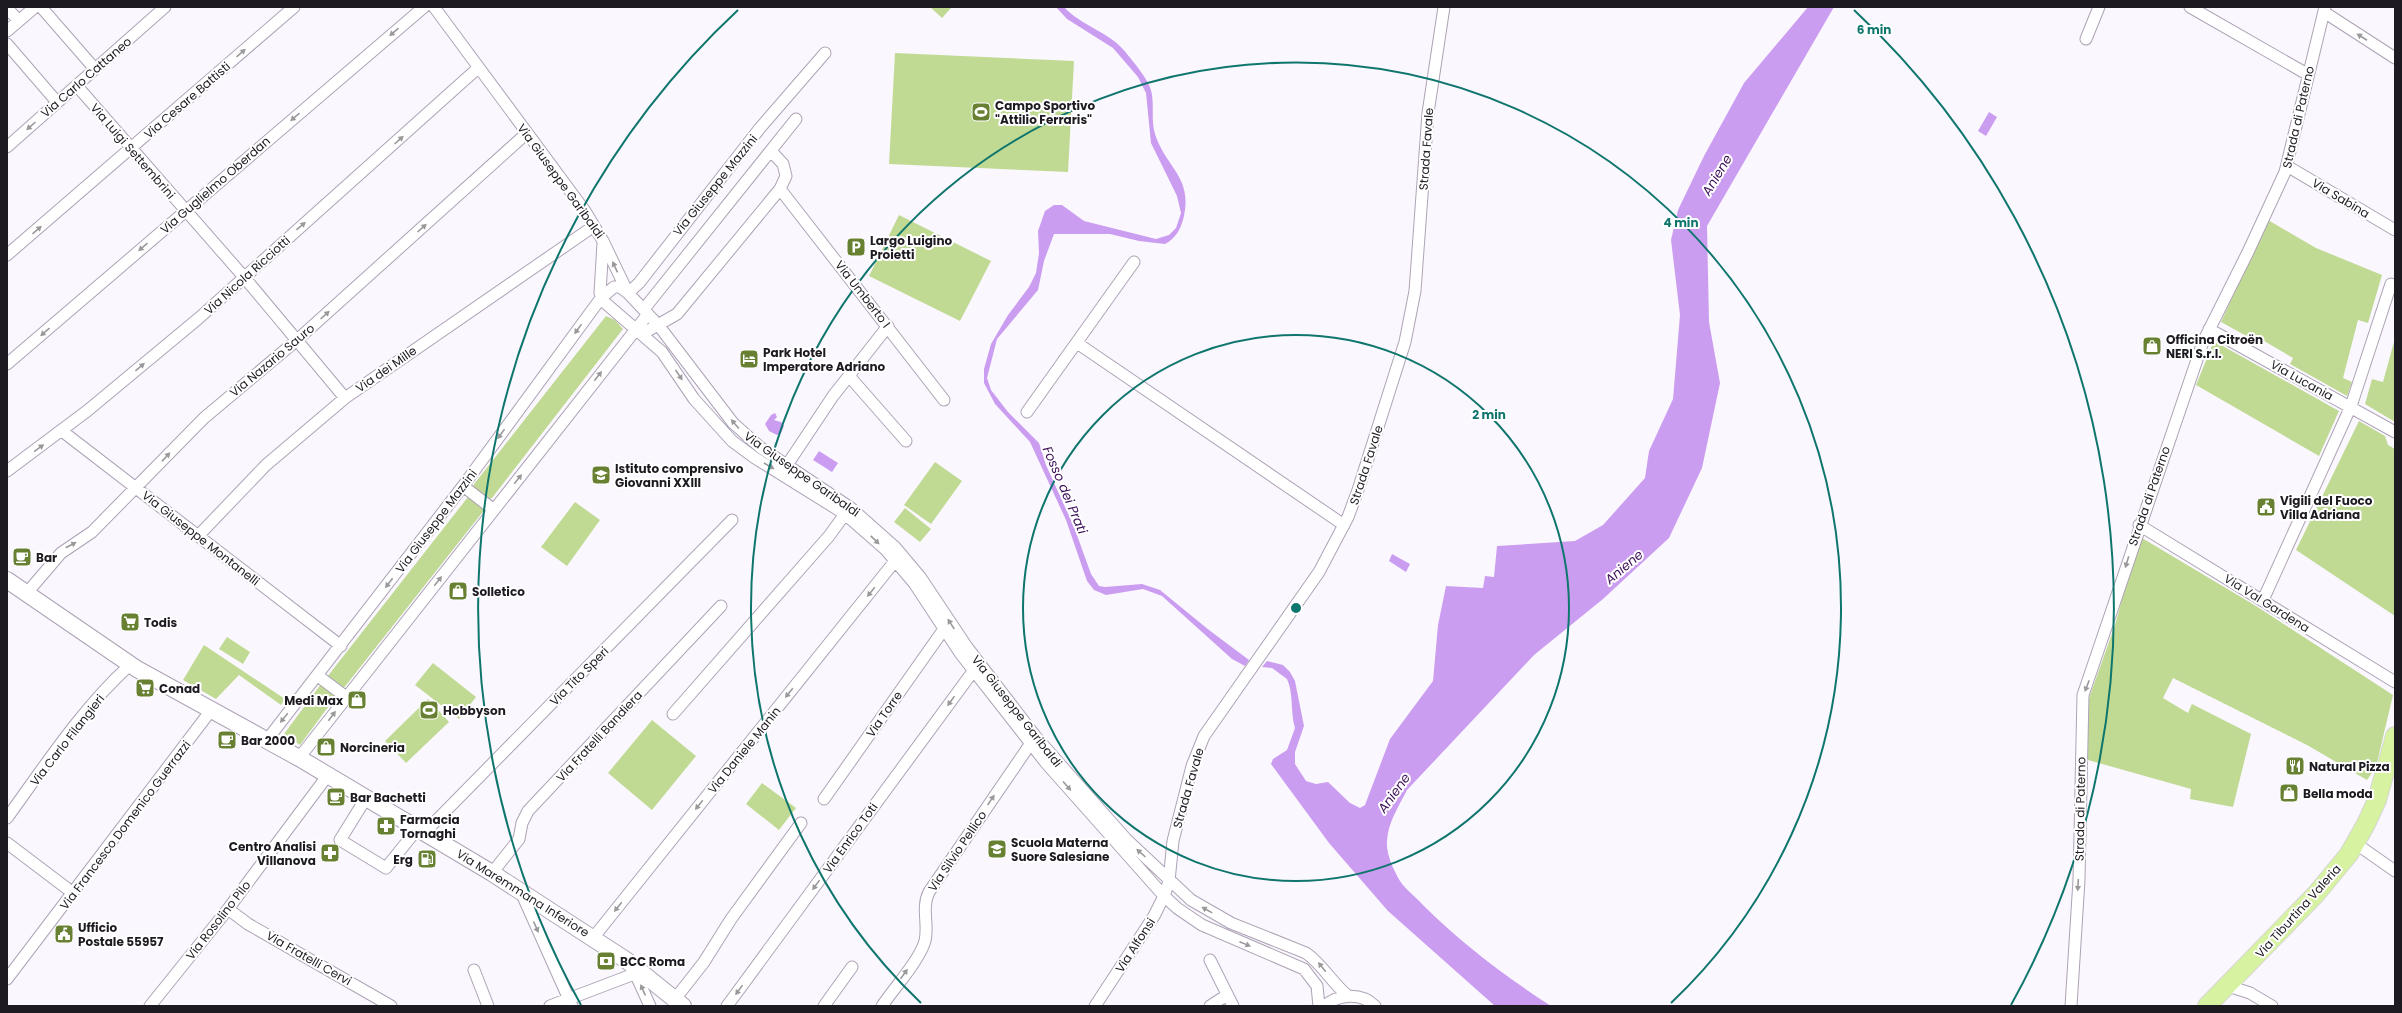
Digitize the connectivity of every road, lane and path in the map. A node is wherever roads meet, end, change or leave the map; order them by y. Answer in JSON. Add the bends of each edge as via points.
{"nodes":[{"id":1,"x":35,"y":7,"type":"edge"},
{"id":2,"x":41,"y":7,"type":"edge"},
{"id":3,"x":165,"y":7,"type":"edge"},
{"id":4,"x":294,"y":7,"type":"edge"},
{"id":5,"x":424,"y":7,"type":"edge"},
{"id":6,"x":434,"y":7,"type":"edge"},
{"id":7,"x":1444,"y":7,"type":"edge"},
{"id":8,"x":2099,"y":7,"type":"edge"},
{"id":9,"x":2190,"y":7,"type":"edge"},
{"id":10,"x":7,"y":8,"type":"edge"},
{"id":11,"x":2325,"y":10,"type":"edge"},
{"id":12,"x":19,"y":22,"type":"junction"},
{"id":13,"x":7,"y":31,"type":"edge"},
{"id":14,"x":2086,"y":40,"type":"dead end"},
{"id":15,"x":7,"y":44,"type":"edge"},
{"id":16,"x":825,"y":53,"type":"dead end"},
{"id":17,"x":2395,"y":58,"type":"edge"},
{"id":18,"x":478,"y":68,"type":"junction"},
{"id":19,"x":95,"y":69,"type":"junction"},
{"id":20,"x":2308,"y":74,"type":"junction"},
{"id":21,"x":77,"y":86,"type":"junction"},
{"id":22,"x":57,"y":102,"type":"junction"},
{"id":23,"x":796,"y":119,"type":"dead end"},
{"id":24,"x":527,"y":133,"type":"junction"},
{"id":25,"x":7,"y":147,"type":"edge"},
{"id":26,"x":131,"y":149,"type":"junction"},
{"id":27,"x":771,"y":151,"type":"junction"},
{"id":28,"x":2287,"y":166,"type":"junction"},
{"id":29,"x":780,"y":188,"type":"junction"},
{"id":30,"x":185,"y":211,"type":"junction"},
{"id":31,"x":594,"y":226,"type":"junction"},
{"id":32,"x":2395,"y":230,"type":"edge"},
{"id":33,"x":603,"y":240,"type":"junction"},
{"id":34,"x":7,"y":255,"type":"edge"},
{"id":35,"x":1134,"y":262,"type":"dead end"},
{"id":36,"x":244,"y":277,"type":"junction"},
{"id":37,"x":2391,"y":284,"type":"dead end"},
{"id":38,"x":628,"y":292,"type":"junction"},
{"id":39,"x":601,"y":298,"type":"junction"},
{"id":40,"x":646,"y":312,"type":"junction"},
{"id":41,"x":659,"y":326,"type":"junction"},
{"id":42,"x":888,"y":326,"type":"junction"},
{"id":43,"x":2209,"y":329,"type":"junction"},
{"id":44,"x":638,"y":332,"type":"junction"},
{"id":45,"x":297,"y":340,"type":"junction"},
{"id":46,"x":1077,"y":343,"type":"junction"},
{"id":47,"x":7,"y":364,"type":"edge"},
{"id":48,"x":848,"y":376,"type":"junction"},
{"id":49,"x":345,"y":398,"type":"junction"},
{"id":50,"x":944,"y":400,"type":"dead end"},
{"id":51,"x":2351,"y":406,"type":"junction"},
{"id":52,"x":1027,"y":412,"type":"dead end"},
{"id":53,"x":62,"y":431,"type":"junction"},
{"id":54,"x":2395,"y":432,"type":"edge"},
{"id":55,"x":906,"y":441,"type":"dead end"},
{"id":56,"x":787,"y":465,"type":"junction"},
{"id":57,"x":7,"y":470,"type":"edge"},
{"id":58,"x":463,"y":486,"type":"junction"},
{"id":59,"x":136,"y":488,"type":"junction"},
{"id":60,"x":494,"y":510,"type":"junction"},
{"id":61,"x":845,"y":514,"type":"junction"},
{"id":62,"x":732,"y":520,"type":"dead end"},
{"id":63,"x":1344,"y":525,"type":"junction"},
{"id":64,"x":2139,"y":525,"type":"junction"},
{"id":65,"x":198,"y":536,"type":"junction"},
{"id":66,"x":895,"y":562,"type":"junction"},
{"id":67,"x":7,"y":580,"type":"edge"},
{"id":68,"x":26,"y":594,"type":"junction"},
{"id":69,"x":2263,"y":600,"type":"junction"},
{"id":70,"x":721,"y":606,"type":"dead end"},
{"id":71,"x":944,"y":629,"type":"junction"},
{"id":72,"x":341,"y":646,"type":"junction"},
{"id":73,"x":130,"y":665,"type":"junction"},
{"id":74,"x":974,"y":670,"type":"junction"},
{"id":75,"x":318,"y":676,"type":"junction"},
{"id":76,"x":2395,"y":682,"type":"edge"},
{"id":77,"x":346,"y":697,"type":"junction"},
{"id":78,"x":212,"y":709,"type":"junction"},
{"id":79,"x":673,"y":714,"type":"dead end"},
{"id":80,"x":2395,"y":739,"type":"edge"},
{"id":81,"x":267,"y":740,"type":"junction"},
{"id":82,"x":1030,"y":743,"type":"junction"},
{"id":83,"x":300,"y":758,"type":"junction"},
{"id":84,"x":328,"y":775,"type":"junction"},
{"id":85,"x":366,"y":798,"type":"junction"},
{"id":86,"x":824,"y":799,"type":"dead end"},
{"id":87,"x":8,"y":814,"type":"edge"},
{"id":88,"x":801,"y":823,"type":"dead end"},
{"id":89,"x":422,"y":830,"type":"junction"},
{"id":90,"x":7,"y":843,"type":"edge"},
{"id":91,"x":2355,"y":843,"type":"junction"},
{"id":92,"x":2395,"y":870,"type":"edge"},
{"id":93,"x":492,"y":873,"type":"junction"},
{"id":94,"x":1169,"y":881,"type":"junction"},
{"id":95,"x":520,"y":892,"type":"junction"},
{"id":96,"x":73,"y":893,"type":"junction"},
{"id":97,"x":1164,"y":896,"type":"junction"},
{"id":98,"x":228,"y":909,"type":"junction"},
{"id":99,"x":593,"y":938,"type":"junction"},
{"id":100,"x":1210,"y":960,"type":"dead end"},
{"id":101,"x":852,"y":967,"type":"dead end"},
{"id":102,"x":474,"y":970,"type":"dead end"},
{"id":103,"x":638,"y":972,"type":"junction"},
{"id":104,"x":7,"y":979,"type":"edge"},
{"id":105,"x":2228,"y":986,"type":"junction"},
{"id":106,"x":1227,"y":995,"type":"junction"},
{"id":107,"x":1348,"y":996,"type":"junction"},
{"id":108,"x":570,"y":1002,"type":"edge"},
{"id":109,"x":679,"y":1002,"type":"edge"},
{"id":110,"x":150,"y":1006,"type":"edge"},
{"id":111,"x":391,"y":1006,"type":"edge"},
{"id":112,"x":488,"y":1006,"type":"edge"},
{"id":113,"x":550,"y":1006,"type":"edge"},
{"id":114,"x":650,"y":1006,"type":"edge"},
{"id":115,"x":727,"y":1006,"type":"edge"},
{"id":116,"x":824,"y":1006,"type":"edge"},
{"id":117,"x":882,"y":1006,"type":"edge"},
{"id":118,"x":1096,"y":1006,"type":"edge"},
{"id":119,"x":1210,"y":1006,"type":"edge"},
{"id":120,"x":1233,"y":1006,"type":"edge"},
{"id":121,"x":1319,"y":1006,"type":"edge"},
{"id":122,"x":1324,"y":1006,"type":"edge"},
{"id":123,"x":1376,"y":1006,"type":"edge"},
{"id":124,"x":2071,"y":1006,"type":"edge"},
{"id":125,"x":2207,"y":1006,"type":"edge"},
{"id":126,"x":2272,"y":1006,"type":"edge"}],
"edges":[{"from":1,"to":12,"type":"street"},
{"from":2,"to":19,"type":"street"},
{"from":3,"to":19,"type":"street","name":"Via Carlo Cattaneo"},
{"from":26,"to":4,"type":"street","name":"Via Cesare Battisti","one_way":true},
{"from":5,"to":30,"type":"street","name":"Via Guglielmo Oberdan","one_way":true},
{"from":6,"to":18,"type":"street","name":"Via Giuseppe Garibaldi"},
{"from":7,"to":63,"type":"street","name":"Strada Favale","via":[[1428,113],[1419,259],[1412,311],[1401,355],[1360,485]]},
{"from":8,"to":14,"type":"street"},
{"from":9,"to":20,"type":"street"},
{"from":10,"to":12,"type":"street"},
{"from":17,"to":11,"type":"street","one_way":true},
{"from":11,"to":20,"type":"street","name":"Strada di Paterno"},
{"from":12,"to":13,"type":"street"},
{"from":15,"to":22,"type":"street"},
{"from":16,"to":38,"type":"street","name":"Via Giuseppe Mazzini","via":[[760,128],[639,283]]},
{"from":18,"to":24,"type":"street","name":"Via Giuseppe Garibaldi"},
{"from":36,"to":18,"type":"street","name":"Via Nicola Ricciotti","one_way":true},
{"from":19,"to":21,"type":"street","name":"Via Carlo Cattaneo"},
{"from":20,"to":28,"type":"street","name":"Strada di Paterno"},
{"from":21,"to":22,"type":"street","name":"Via Carlo Cattaneo"},
{"from":21,"to":26,"type":"street","name":"Via Luigi Settembrini"},
{"from":22,"to":25,"type":"street","name":"Via Carlo Cattaneo","one_way":true},
{"from":23,"to":27,"type":"street"},
{"from":24,"to":31,"type":"street","name":"Via Giuseppe Garibaldi"},
{"from":45,"to":24,"type":"street","name":"Via Nazario Sauro","one_way":true},
{"from":26,"to":30,"type":"street","name":"Via Luigi Settembrini"},
{"from":34,"to":26,"type":"street","name":"Via Cesare Battisti","one_way":true},
{"from":27,"to":29,"type":"street","via":[[783,164],[786,176]]},
{"from":27,"to":40,"type":"street"},
{"from":28,"to":32,"type":"street","name":"Via Sabina"},
{"from":28,"to":43,"type":"street","name":"Strada di Paterno"},
{"from":29,"to":41,"type":"street","via":[[677,314]]},
{"from":29,"to":42,"type":"street","name":"Via Umberto I"},
{"from":30,"to":36,"type":"street","name":"Via Luigi Settembrini"},
{"from":30,"to":47,"type":"street","name":"Via Guglielmo Oberdan","one_way":true},
{"from":31,"to":33,"type":"street","name":"Via Giuseppe Garibaldi"},
{"from":31,"to":49,"type":"street","name":"Via dei Mille"},
{"from":38,"to":33,"type":"street","name":"Via Giuseppe Garibaldi","one_way":true},
{"from":33,"to":39,"type":"street"},
{"from":35,"to":46,"type":"street"},
{"from":36,"to":45,"type":"street","name":"Via Luigi Settembrini"},
{"from":53,"to":36,"type":"street","name":"Via Nicola Ricciotti","one_way":true,"via":[[199,318]]},
{"from":37,"to":51,"type":"street"},
{"from":38,"to":39,"type":"street","name":"Via Giuseppe Mazzini","via":[[620,287],[614,287]]},
{"from":38,"to":40,"type":"street","name":"Via Giuseppe Garibaldi"},
{"from":39,"to":44,"type":"street"},
{"from":39,"to":58,"type":"street","name":"Via Giuseppe Mazzini","one_way":true},
{"from":40,"to":41,"type":"street","name":"Via Giuseppe Garibaldi"},
{"from":40,"to":44,"type":"street"},
{"from":41,"to":44,"type":"street"},
{"from":56,"to":41,"type":"street","name":"Via Giuseppe Garibaldi","one_way":true,"via":[[753,442],[733,423]]},
{"from":42,"to":48,"type":"street"},
{"from":42,"to":50,"type":"street","name":"Via Umberto I"},
{"from":43,"to":51,"type":"street","name":"Via Lucania"},
{"from":43,"to":64,"type":"street","name":"Strada di Paterno"},
{"from":60,"to":44,"type":"street","one_way":true},
{"from":44,"to":61,"type":"street","name":"Via Giuseppe Garibaldi","one_way":true,"via":[[654,344],[670,362],[694,399],[732,441]]},
{"from":45,"to":49,"type":"street","name":"Via Luigi Settembrini"},
{"from":59,"to":45,"type":"street","name":"Via Nazario Sauro","one_way":true,"via":[[204,418]]},
{"from":46,"to":52,"type":"street"},
{"from":46,"to":63,"type":"street"},
{"from":48,"to":55,"type":"street"},
{"from":48,"to":56,"type":"street"},
{"from":49,"to":65,"type":"street","name":"Via dei Mille","via":[[266,465]]},
{"from":51,"to":54,"type":"street","name":"Via Lucania"},
{"from":51,"to":69,"type":"street"},
{"from":57,"to":53,"type":"street","name":"Via Nicola Ricciotti","one_way":true},
{"from":53,"to":59,"type":"street","name":"Via Giuseppe Montanelli"},
{"from":94,"to":56,"type":"street","name":"Via Giuseppe Garibaldi","one_way":true,"via":[[1113,825],[1036,737],[966,647],[904,556],[852,508]]},
{"from":58,"to":60,"type":"street"},
{"from":58,"to":72,"type":"street","name":"Via Giuseppe Mazzini","one_way":true},
{"from":59,"to":65,"type":"street","name":"Via Giuseppe Montanelli"},
{"from":68,"to":59,"type":"street","name":"Via Nazario Sauro","one_way":true,"via":[[60,553],[89,535]]},
{"from":77,"to":60,"type":"street","one_way":true},
{"from":61,"to":66,"type":"street","name":"Via Giuseppe Garibaldi","one_way":true},
{"from":61,"to":79,"type":"street","via":[[829,536]]},
{"from":62,"to":89,"type":"street","name":"Via Tito Speri"},
{"from":63,"to":94,"type":"street","name":"Strada Favale","via":[[1312,583],[1202,741],[1192,766],[1173,842]]},
{"from":64,"to":69,"type":"street","name":"Via Val Gardena"},
{"from":64,"to":124,"type":"street","name":"Strada di Paterno","one_way":true,"via":[[2083,694],[2079,880]]},
{"from":65,"to":72,"type":"street","name":"Via Giuseppe Montanelli"},
{"from":66,"to":71,"type":"street","name":"Via Giuseppe Garibaldi","via":[[914,583]]},
{"from":66,"to":99,"type":"street","name":"Via Daniele Manin","one_way":true},
{"from":67,"to":68,"type":"main road","name":"Via Maremmana Inferiore"},
{"from":68,"to":73,"type":"main road","name":"Via Maremmana Inferiore"},
{"from":69,"to":76,"type":"street","name":"Via Val Gardena"},
{"from":70,"to":93,"type":"street","name":"Via Fratelli Bandiera","via":[[528,811],[522,823],[519,840]]},
{"from":71,"to":74,"type":"street","name":"Via Giuseppe Garibaldi"},
{"from":71,"to":86,"type":"street","name":"Via Torre"},
{"from":72,"to":75,"type":"street","name":"Via Giuseppe Mazzini"},
{"from":73,"to":78,"type":"main road","name":"Via Maremmana Inferiore"},
{"from":73,"to":87,"type":"street","name":"Via Carlo Filangieri","via":[[114,679]]},
{"from":74,"to":82,"type":"street","name":"Via Giuseppe Garibaldi"},
{"from":74,"to":115,"type":"street","name":"Via Enrico Toti","one_way":true},
{"from":75,"to":77,"type":"street"},
{"from":75,"to":81,"type":"street","name":"Via Giuseppe Mazzini","one_way":true},
{"from":83,"to":77,"type":"street","one_way":true},
{"from":78,"to":81,"type":"main road","name":"Via Maremmana Inferiore"},
{"from":78,"to":96,"type":"street","name":"Via Francesco Domenico Guerrazzi"},
{"from":80,"to":91,"type":"main road","name":"Via Tiburtina Valeria","via":[[2377,800]]},
{"from":81,"to":83,"type":"main road","name":"Via Maremmana Inferiore"},
{"from":82,"to":97,"type":"street","name":"Via Giuseppe Garibaldi","one_way":true},
{"from":117,"to":82,"type":"street","name":"Via Silvio Pellico","one_way":true,"via":[[923,946],[926,930],[925,908],[929,892]]},
{"from":83,"to":84,"type":"main road","name":"Via Maremmana Inferiore"},
{"from":84,"to":85,"type":"main road","name":"Via Maremmana Inferiore"},
{"from":84,"to":98,"type":"street","name":"Via Rosolino Pilo"},
{"from":85,"to":89,"type":"main road","name":"Via Maremmana Inferiore"},
{"from":85,"to":89,"type":"street","name":"Via Tito Speri","via":[[340,840],[386,868]]},
{"from":88,"to":109,"type":"street","via":[[727,925]]},
{"from":89,"to":93,"type":"main road","name":"Via Maremmana Inferiore"},
{"from":90,"to":96,"type":"street"},
{"from":91,"to":92,"type":"street"},
{"from":91,"to":105,"type":"main road","name":"Via Tiburtina Valeria","via":[[2316,894]]},
{"from":93,"to":95,"type":"main road","name":"Via Maremmana Inferiore"},
{"from":94,"to":97,"type":"street","name":"Via Alfonsi"},
{"from":107,"to":94,"type":"street","name":"Via Giuseppe Garibaldi","one_way":true,"via":[[1335,985],[1317,961],[1306,953],[1218,916],[1191,900]]},
{"from":95,"to":99,"type":"main road","name":"Via Maremmana Inferiore"},
{"from":95,"to":108,"type":"street","one_way":true},
{"from":96,"to":104,"type":"street","name":"Via Francesco Domenico Guerrazzi"},
{"from":97,"to":118,"type":"street","name":"Via Alfonsi","via":[[1154,916]]},
{"from":97,"to":121,"type":"street","name":"Via Giuseppe Garibaldi","one_way":true,"via":[[1202,925],[1304,969],[1317,986]]},
{"from":98,"to":110,"type":"street","name":"Via Rosolino Pilo"},
{"from":98,"to":111,"type":"street","name":"Via Fratelli Cervi","via":[[248,924]]},
{"from":99,"to":103,"type":"main road","name":"Via Maremmana Inferiore"},
{"from":100,"to":106,"type":"street"},
{"from":101,"to":116,"type":"street"},
{"from":102,"to":112,"type":"street"},
{"from":103,"to":108,"type":"street"},
{"from":103,"to":109,"type":"main road","name":"Via Maremmana Inferiore"},
{"from":114,"to":103,"type":"street","one_way":true},
{"from":105,"to":125,"type":"main road","name":"Via Tiburtina Valeria"},
{"from":105,"to":126,"type":"street","via":[[2250,993]]},
{"from":106,"to":119,"type":"street"},
{"from":106,"to":120,"type":"street"},
{"from":107,"to":122,"type":"street","via":[[1339,997]]},
{"from":107,"to":123,"type":"street","via":[[1361,997]]},
{"from":108,"to":113,"type":"street"}]}
